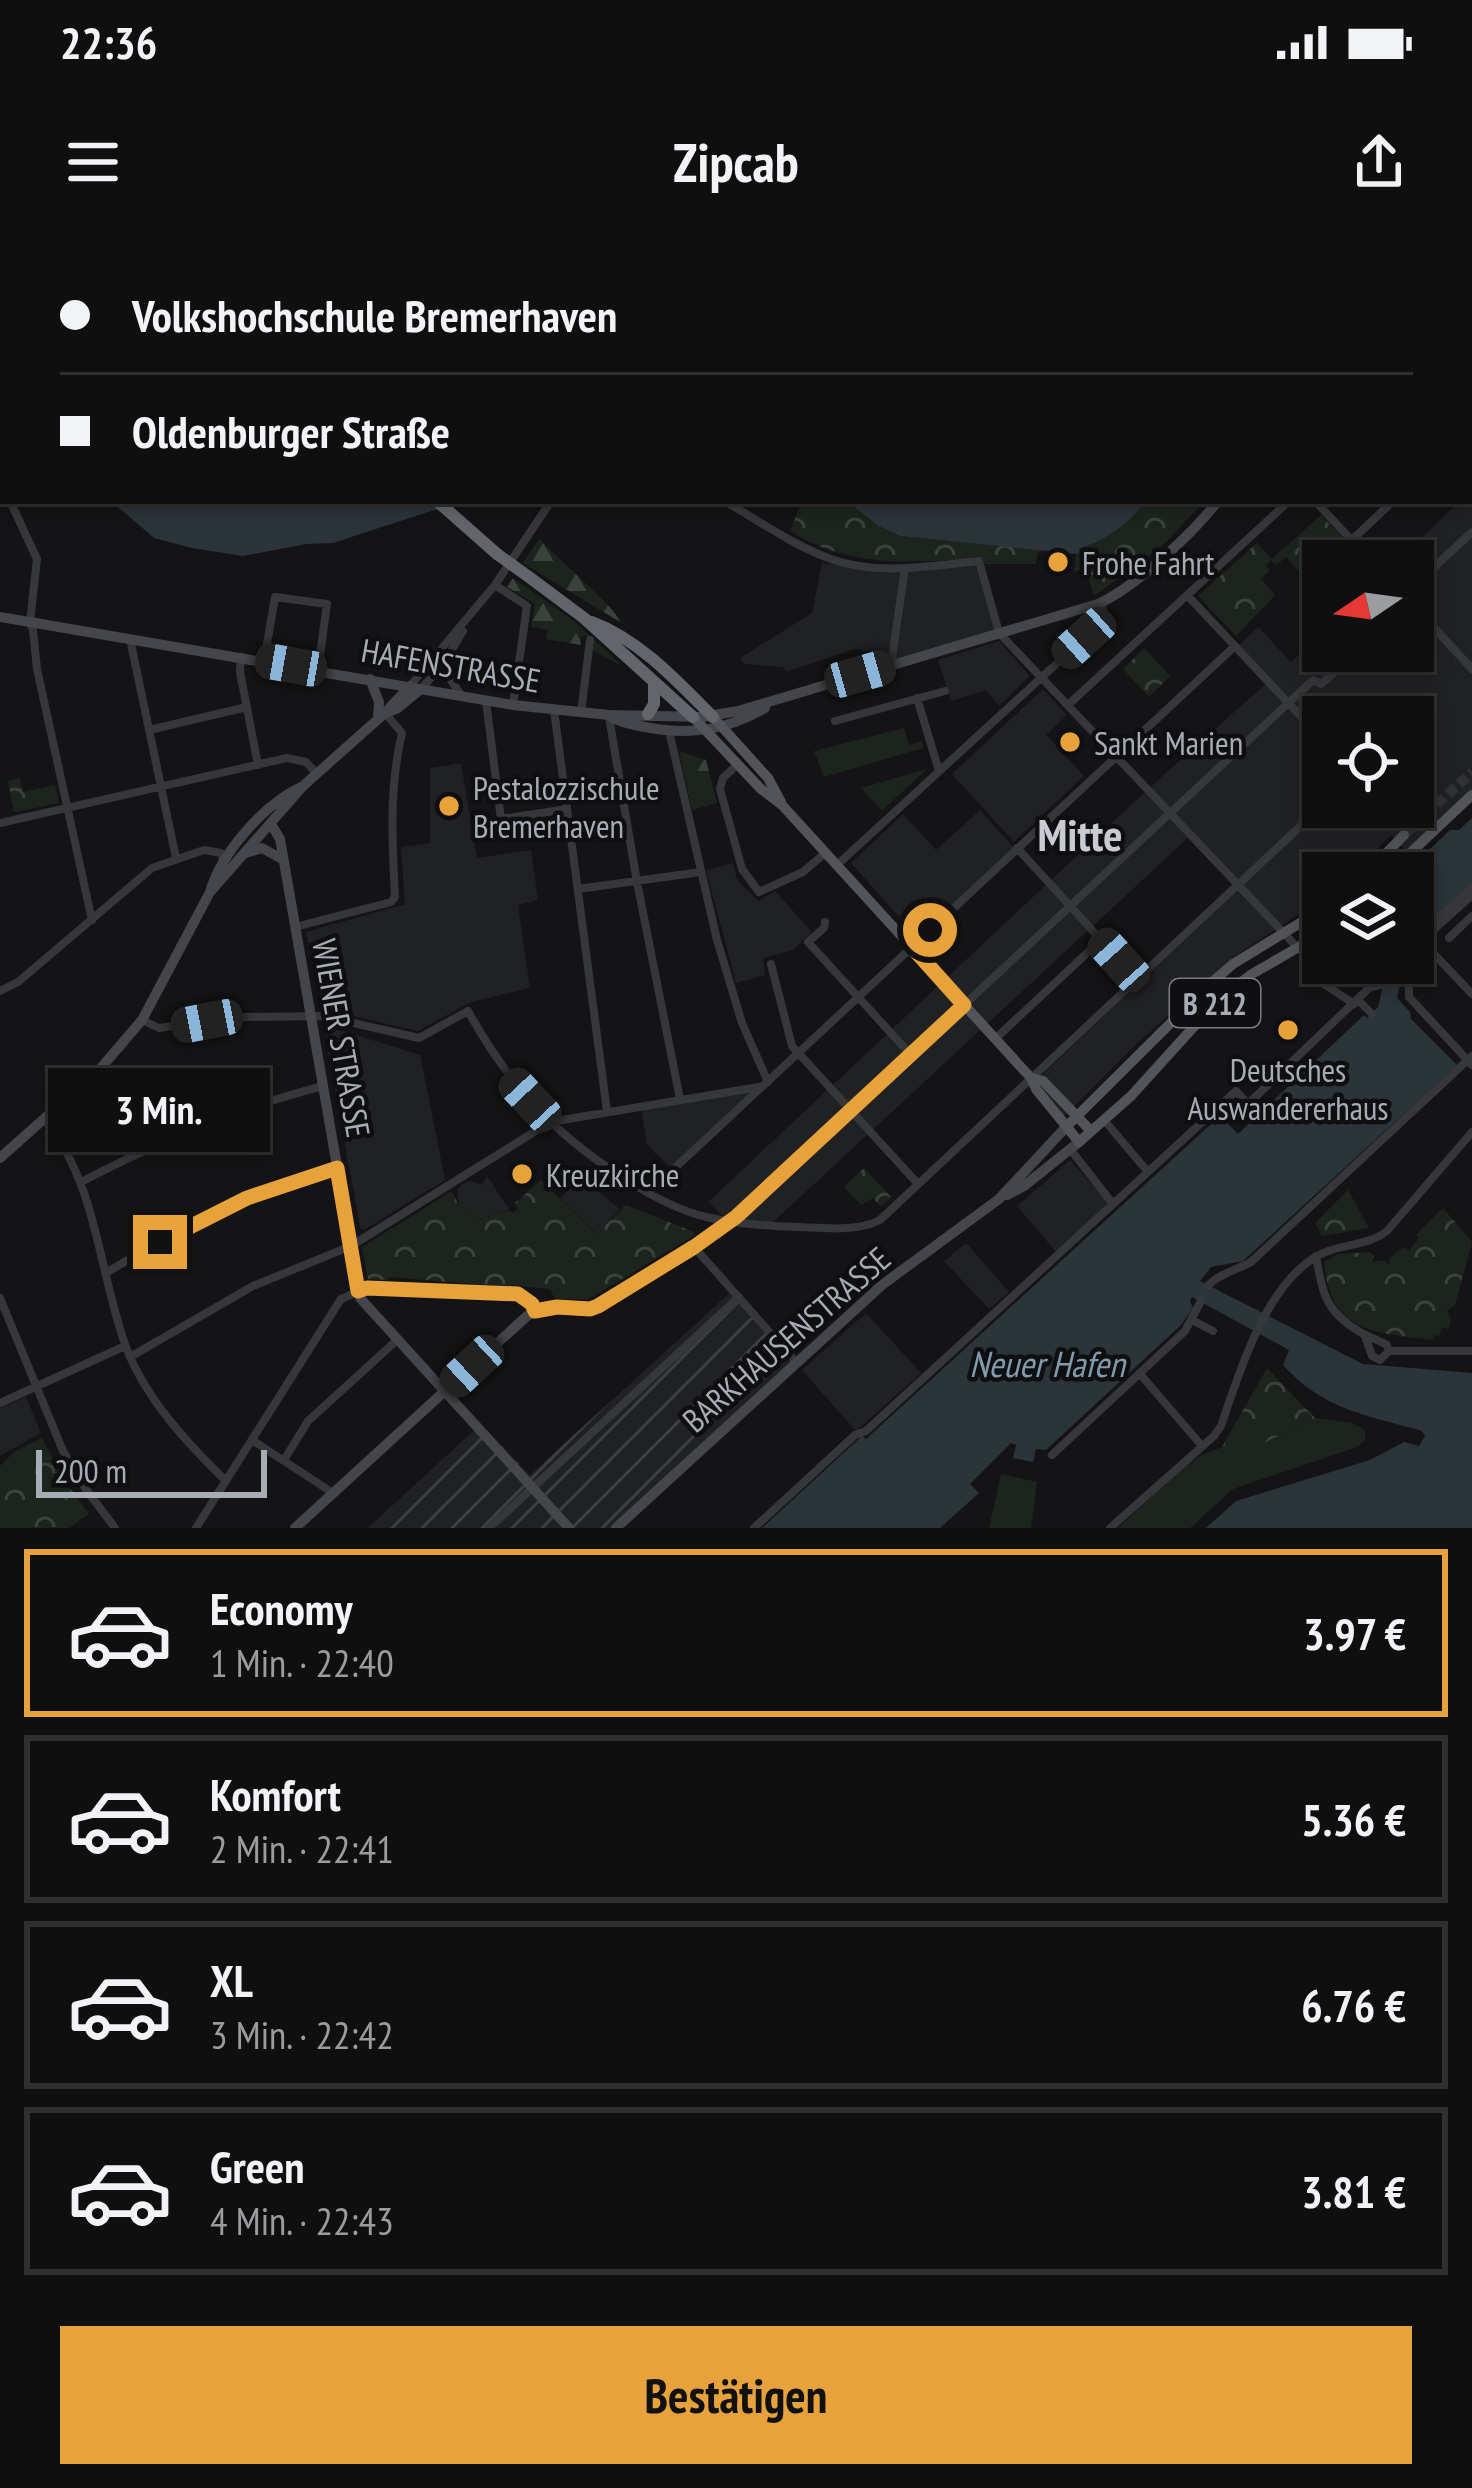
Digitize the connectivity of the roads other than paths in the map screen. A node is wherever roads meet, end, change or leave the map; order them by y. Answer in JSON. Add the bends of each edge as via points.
{"nodes":[{"id":1,"x":11,"y":504,"type":"edge"},
{"id":2,"x":439,"y":504,"type":"edge"},
{"id":3,"x":549,"y":504,"type":"edge"},
{"id":4,"x":729,"y":504,"type":"edge"},
{"id":5,"x":1215,"y":504,"type":"edge"},
{"id":6,"x":1286,"y":504,"type":"edge"},
{"id":7,"x":1319,"y":504,"type":"edge"},
{"id":8,"x":1390,"y":504,"type":"edge"},
{"id":9,"x":1472,"y":532,"type":"edge"},
{"id":10,"x":1352,"y":540,"type":"joint"},
{"id":11,"x":1434,"y":567,"type":"edge"},
{"id":12,"x":905,"y":568,"type":"junction"},
{"id":13,"x":495,"y":585,"type":"junction"},
{"id":14,"x":1187,"y":595,"type":"junction"},
{"id":15,"x":1102,"y":602,"type":"junction"},
{"id":16,"x":477,"y":610,"type":"junction"},
{"id":17,"x":0,"y":617,"type":"edge"},
{"id":18,"x":584,"y":619,"type":"junction"},
{"id":19,"x":30,"y":622,"type":"junction"},
{"id":20,"x":1434,"y":628,"type":"edge"},
{"id":21,"x":999,"y":633,"type":"junction"},
{"id":22,"x":130,"y":639,"type":"junction"},
{"id":23,"x":590,"y":640,"type":"dead end"},
{"id":24,"x":1235,"y":646,"type":"junction"},
{"id":25,"x":241,"y":657,"type":"junction"},
{"id":26,"x":264,"y":661,"type":"junction"},
{"id":27,"x":444,"y":663,"type":"junction"},
{"id":28,"x":891,"y":665,"type":"junction"},
{"id":29,"x":1472,"y":668,"type":"edge"},
{"id":30,"x":318,"y":670,"type":"junction"},
{"id":31,"x":1334,"y":672,"type":"edge"},
{"id":32,"x":1041,"y":677,"type":"junction"},
{"id":33,"x":370,"y":679,"type":"junction"},
{"id":34,"x":654,"y":681,"type":"junction"},
{"id":35,"x":416,"y":687,"type":"junction"},
{"id":36,"x":945,"y":691,"type":"dead end"},
{"id":37,"x":462,"y":696,"type":"junction"},
{"id":38,"x":917,"y":698,"type":"junction"},
{"id":39,"x":486,"y":700,"type":"junction"},
{"id":40,"x":1289,"y":703,"type":"junction"},
{"id":41,"x":513,"y":705,"type":"junction"},
{"id":42,"x":1068,"y":705,"type":"junction"},
{"id":43,"x":247,"y":707,"type":"junction"},
{"id":44,"x":554,"y":710,"type":"junction"},
{"id":45,"x":580,"y":713,"type":"junction"},
{"id":46,"x":648,"y":714,"type":"junction"},
{"id":47,"x":609,"y":715,"type":"junction"},
{"id":48,"x":382,"y":716,"type":"junction"},
{"id":49,"x":693,"y":717,"type":"junction"},
{"id":50,"x":1302,"y":717,"type":"edge"},
{"id":51,"x":719,"y":722,"type":"junction"},
{"id":52,"x":835,"y":722,"type":"dead end"},
{"id":53,"x":149,"y":730,"type":"junction"},
{"id":54,"x":669,"y":731,"type":"junction"},
{"id":55,"x":706,"y":731,"type":"junction"},
{"id":56,"x":1117,"y":756,"type":"junction"},
{"id":57,"x":742,"y":759,"type":"junction"},
{"id":58,"x":258,"y":764,"type":"junction"},
{"id":59,"x":938,"y":771,"type":"junction"},
{"id":60,"x":317,"y":773,"type":"junction"},
{"id":61,"x":303,"y":786,"type":"junction"},
{"id":62,"x":161,"y":787,"type":"junction"},
{"id":63,"x":1472,"y":796,"type":"edge"},
{"id":64,"x":277,"y":803,"type":"junction"},
{"id":65,"x":68,"y":808,"type":"junction"},
{"id":66,"x":567,"y":809,"type":"junction"},
{"id":67,"x":1171,"y":813,"type":"junction"},
{"id":68,"x":0,"y":823,"type":"edge"},
{"id":69,"x":271,"y":824,"type":"junction"},
{"id":70,"x":1302,"y":825,"type":"edge"},
{"id":71,"x":252,"y":826,"type":"junction"},
{"id":72,"x":1404,"y":836,"type":"tunnel mouth"},
{"id":73,"x":1017,"y":848,"type":"junction"},
{"id":74,"x":1388,"y":852,"type":"edge"},
{"id":75,"x":1412,"y":852,"type":"edge"},
{"id":76,"x":246,"y":853,"type":"junction"},
{"id":77,"x":824,"y":854,"type":"junction"},
{"id":78,"x":176,"y":858,"type":"junction"},
{"id":79,"x":224,"y":861,"type":"junction"},
{"id":80,"x":282,"y":861,"type":"junction"},
{"id":81,"x":836,"y":866,"type":"junction"},
{"id":82,"x":701,"y":872,"type":"junction"},
{"id":83,"x":225,"y":877,"type":"junction"},
{"id":84,"x":637,"y":882,"type":"junction"},
{"id":85,"x":1239,"y":884,"type":"junction"},
{"id":86,"x":578,"y":889,"type":"junction"},
{"id":87,"x":209,"y":892,"type":"junction"},
{"id":88,"x":1472,"y":892,"type":"edge"},
{"id":89,"x":1070,"y":907,"type":"junction"},
{"id":90,"x":1472,"y":916,"type":"edge"},
{"id":91,"x":92,"y":920,"type":"junction"},
{"id":92,"x":825,"y":922,"type":"dead end"},
{"id":93,"x":295,"y":927,"type":"junction"},
{"id":94,"x":1302,"y":927,"type":"edge"},
{"id":95,"x":1434,"y":929,"type":"edge"},
{"id":96,"x":1286,"y":932,"type":"junction"},
{"id":97,"x":1449,"y":938,"type":"dead end"},
{"id":98,"x":1101,"y":940,"type":"junction"},
{"id":99,"x":1302,"y":943,"type":"edge"},
{"id":100,"x":912,"y":947,"type":"junction"},
{"id":101,"x":1298,"y":948,"type":"junction"},
{"id":102,"x":1434,"y":955,"type":"edge"},
{"id":103,"x":771,"y":964,"type":"dead end"},
{"id":104,"x":1136,"y":979,"type":"junction"},
{"id":105,"x":1326,"y":984,"type":"edge"},
{"id":106,"x":1406,"y":984,"type":"edge"},
{"id":107,"x":1380,"y":985,"type":"dead end"},
{"id":108,"x":0,"y":990,"type":"edge"},
{"id":109,"x":1472,"y":994,"type":"edge"},
{"id":110,"x":858,"y":997,"type":"junction"},
{"id":111,"x":1356,"y":1002,"type":"junction"},
{"id":112,"x":964,"y":1005,"type":"junction"},
{"id":113,"x":1372,"y":1013,"type":"dead end"},
{"id":114,"x":310,"y":1016,"type":"junction"},
{"id":115,"x":142,"y":1020,"type":"junction"},
{"id":116,"x":995,"y":1039,"type":"junction"},
{"id":117,"x":798,"y":1054,"type":"junction"},
{"id":118,"x":911,"y":1055,"type":"junction"},
{"id":119,"x":1471,"y":1060,"type":"edge"},
{"id":120,"x":1031,"y":1078,"type":"junction"},
{"id":121,"x":766,"y":1084,"type":"junction"},
{"id":122,"x":323,"y":1086,"type":"junction"},
{"id":123,"x":680,"y":1099,"type":"junction"},
{"id":124,"x":607,"y":1111,"type":"junction"},
{"id":125,"x":851,"y":1111,"type":"junction"},
{"id":126,"x":1077,"y":1116,"type":"junction"},
{"id":127,"x":44,"y":1120,"type":"junction"},
{"id":128,"x":1104,"y":1120,"type":"junction"},
{"id":129,"x":550,"y":1121,"type":"junction"},
{"id":130,"x":1067,"y":1126,"type":"junction"},
{"id":131,"x":1091,"y":1131,"type":"junction"},
{"id":132,"x":1472,"y":1132,"type":"edge"},
{"id":133,"x":1075,"y":1146,"type":"junction"},
{"id":134,"x":0,"y":1158,"type":"edge"},
{"id":135,"x":337,"y":1168,"type":"junction"},
{"id":136,"x":1148,"y":1172,"type":"junction"},
{"id":137,"x":81,"y":1182,"type":"junction"},
{"id":138,"x":918,"y":1184,"type":"junction"},
{"id":139,"x":648,"y":1194,"type":"junction"},
{"id":140,"x":998,"y":1199,"type":"junction"},
{"id":141,"x":1113,"y":1204,"type":"junction"},
{"id":142,"x":732,"y":1221,"type":"junction"},
{"id":143,"x":350,"y":1246,"type":"junction"},
{"id":144,"x":694,"y":1247,"type":"junction"},
{"id":145,"x":1316,"y":1256,"type":"junction"},
{"id":146,"x":106,"y":1273,"type":"junction"},
{"id":147,"x":1231,"y":1274,"type":"junction"},
{"id":148,"x":1246,"y":1277,"type":"dead end"},
{"id":149,"x":1208,"y":1286,"type":"dead end"},
{"id":150,"x":358,"y":1291,"type":"junction"},
{"id":151,"x":0,"y":1298,"type":"edge"},
{"id":152,"x":739,"y":1298,"type":"junction"},
{"id":153,"x":1201,"y":1301,"type":"dead end"},
{"id":154,"x":535,"y":1311,"type":"junction"},
{"id":155,"x":1192,"y":1320,"type":"junction"},
{"id":156,"x":1213,"y":1331,"type":"dead end"},
{"id":157,"x":1365,"y":1336,"type":"junction"},
{"id":158,"x":396,"y":1341,"type":"junction"},
{"id":159,"x":125,"y":1346,"type":"junction"},
{"id":160,"x":1389,"y":1351,"type":"junction"},
{"id":161,"x":1472,"y":1351,"type":"edge"},
{"id":162,"x":130,"y":1357,"type":"junction"},
{"id":163,"x":796,"y":1362,"type":"junction"},
{"id":164,"x":1140,"y":1374,"type":"junction"},
{"id":165,"x":34,"y":1387,"type":"junction"},
{"id":166,"x":444,"y":1392,"type":"junction"},
{"id":167,"x":0,"y":1402,"type":"edge"},
{"id":168,"x":252,"y":1440,"type":"junction"},
{"id":169,"x":1202,"y":1446,"type":"junction"},
{"id":170,"x":1052,"y":1455,"type":"dead end"},
{"id":171,"x":284,"y":1460,"type":"junction"},
{"id":172,"x":226,"y":1481,"type":"junction"},
{"id":173,"x":532,"y":1488,"type":"junction"},
{"id":174,"x":333,"y":1493,"type":"junction"},
{"id":175,"x":115,"y":1528,"type":"edge"},
{"id":176,"x":196,"y":1528,"type":"edge"},
{"id":177,"x":295,"y":1528,"type":"edge"},
{"id":178,"x":490,"y":1528,"type":"edge"},
{"id":179,"x":568,"y":1528,"type":"edge"},
{"id":180,"x":616,"y":1528,"type":"edge"},
{"id":181,"x":754,"y":1528,"type":"edge"},
{"id":182,"x":1111,"y":1528,"type":"edge"}],
"edges":[{"from":1,"to":19,"type":"street","via":[[38,560]]},
{"from":2,"to":18,"type":"highway","bridge":true},
{"from":3,"to":13,"type":"street"},
{"from":4,"to":12,"type":"street","via":[[832,560]]},
{"from":5,"to":15,"type":"street"},
{"from":6,"to":14,"type":"street"},
{"from":7,"to":10,"type":"street"},
{"from":8,"to":10,"type":"street"},
{"from":9,"to":11,"type":"street"},
{"from":12,"to":21,"type":"street","via":[[979,561]]},
{"from":12,"to":28,"type":"street"},
{"from":13,"to":16,"type":"street"},
{"from":13,"to":41,"type":"street","via":[[527,605]]},
{"from":14,"to":24,"type":"street"},
{"from":14,"to":42,"type":"street"},
{"from":15,"to":21,"type":"street"},
{"from":15,"to":32,"type":"street","via":[[1102,622]]},
{"from":16,"to":27,"type":"street"},
{"from":16,"to":35,"type":"street"},
{"from":17,"to":19,"type":"street","name":"HAFENSTRASSE"},
{"from":18,"to":34,"type":"highway"},
{"from":18,"to":51,"type":"highway","via":[[649,656]]},
{"from":19,"to":22,"type":"street","name":"HAFENSTRASSE"},
{"from":19,"to":65,"type":"street"},
{"from":20,"to":29,"type":"street"},
{"from":21,"to":28,"type":"street"},
{"from":21,"to":32,"type":"street"},
{"from":22,"to":25,"type":"street","name":"HAFENSTRASSE"},
{"from":22,"to":53,"type":"street"},
{"from":23,"to":45,"type":"street"},
{"from":24,"to":40,"type":"street"},
{"from":24,"to":56,"type":"street"},
{"from":25,"to":26,"type":"street","name":"HAFENSTRASSE"},
{"from":25,"to":43,"type":"street"},
{"from":26,"to":30,"type":"street","name":"HAFENSTRASSE"},
{"from":26,"to":30,"type":"street","via":[[275,597],[327,604]]},
{"from":27,"to":35,"type":"street"},
{"from":27,"to":37,"type":"street"},
{"from":28,"to":51,"type":"street"},
{"from":30,"to":33,"type":"street","name":"HAFENSTRASSE"},
{"from":31,"to":40,"type":"street"},
{"from":32,"to":42,"type":"street"},
{"from":32,"to":59,"type":"street"},
{"from":33,"to":35,"type":"street","name":"HAFENSTRASSE"},
{"from":33,"to":48,"type":"street"},
{"from":34,"to":46,"type":"highway"},
{"from":34,"to":49,"type":"highway"},
{"from":35,"to":37,"type":"street","name":"HAFENSTRASSE"},
{"from":35,"to":48,"type":"street"},
{"from":36,"to":38,"type":"street"},
{"from":37,"to":39,"type":"street","name":"HAFENSTRASSE"},
{"from":38,"to":52,"type":"street"},
{"from":38,"to":59,"type":"street"},
{"from":39,"to":41,"type":"street","name":"HAFENSTRASSE"},
{"from":39,"to":66,"type":"street","via":[[501,819]]},
{"from":40,"to":50,"type":"street"},
{"from":40,"to":67,"type":"street"},
{"from":41,"to":44,"type":"street","name":"HAFENSTRASSE"},
{"from":42,"to":56,"type":"street"},
{"from":43,"to":53,"type":"street"},
{"from":43,"to":58,"type":"street"},
{"from":44,"to":45,"type":"street","name":"HAFENSTRASSE"},
{"from":44,"to":66,"type":"street"},
{"from":45,"to":47,"type":"street","name":"HAFENSTRASSE"},
{"from":46,"to":47,"type":"street","name":"HAFENSTRASSE"},
{"from":46,"to":49,"type":"street","name":"HAFENSTRASSE"},
{"from":47,"to":54,"type":"street","name":"HAFENSTRASSE"},
{"from":47,"to":84,"type":"street"},
{"from":48,"to":60,"type":"street"},
{"from":48,"to":93,"type":"street","via":[[402,733],[390,824],[395,897]]},
{"from":49,"to":51,"type":"street","name":"HAFENSTRASSE"},
{"from":49,"to":55,"type":"main road"},
{"from":51,"to":55,"type":"street","name":"HAFENSTRASSE"},
{"from":51,"to":57,"type":"main road"},
{"from":53,"to":62,"type":"street"},
{"from":54,"to":55,"type":"street","name":"HAFENSTRASSE"},
{"from":54,"to":82,"type":"street"},
{"from":55,"to":57,"type":"main road"},
{"from":56,"to":67,"type":"street"},
{"from":56,"to":73,"type":"street"},
{"from":57,"to":77,"type":"main road","via":[[768,778]]},
{"from":57,"to":77,"type":"street","via":[[720,789],[742,869],[759,892]]},
{"from":58,"to":60,"type":"street","via":[[292,758]]},
{"from":58,"to":62,"type":"street"},
{"from":59,"to":81,"type":"street"},
{"from":60,"to":61,"type":"street"},
{"from":61,"to":64,"type":"street"},
{"from":61,"to":69,"type":"street"},
{"from":62,"to":65,"type":"street"},
{"from":62,"to":78,"type":"street"},
{"from":63,"to":75,"type":"main road"},
{"from":64,"to":69,"type":"street"},
{"from":64,"to":71,"type":"street"},
{"from":65,"to":68,"type":"street"},
{"from":65,"to":91,"type":"street"},
{"from":66,"to":86,"type":"street"},
{"from":67,"to":85,"type":"street"},
{"from":67,"to":89,"type":"street"},
{"from":69,"to":71,"type":"street"},
{"from":69,"to":76,"type":"street"},
{"from":69,"to":80,"type":"street","name":"WIENER STRASSE"},
{"from":70,"to":85,"type":"street"},
{"from":71,"to":79,"type":"street"},
{"from":72,"to":74,"type":"main road"},
{"from":73,"to":89,"type":"street"},
{"from":73,"to":100,"type":"street"},
{"from":76,"to":80,"type":"street","via":[[262,848]]},
{"from":76,"to":83,"type":"street"},
{"from":77,"to":81,"type":"main road"},
{"from":78,"to":79,"type":"street","via":[[209,850]]},
{"from":78,"to":91,"type":"street","via":[[152,868]]},
{"from":79,"to":83,"type":"street"},
{"from":79,"to":87,"type":"street"},
{"from":80,"to":93,"type":"street","name":"WIENER STRASSE"},
{"from":81,"to":100,"type":"main road"},
{"from":82,"to":84,"type":"street"},
{"from":82,"to":121,"type":"street"},
{"from":83,"to":87,"type":"street"},
{"from":84,"to":86,"type":"street"},
{"from":84,"to":123,"type":"street"},
{"from":85,"to":96,"type":"street"},
{"from":85,"to":104,"type":"street"},
{"from":86,"to":124,"type":"street"},
{"from":87,"to":115,"type":"street"},
{"from":88,"to":95,"type":"street"},
{"from":89,"to":98,"type":"street"},
{"from":89,"to":112,"type":"street"},
{"from":90,"to":97,"type":"street"},
{"from":91,"to":108,"type":"street"},
{"from":92,"to":110,"type":"street","via":[[808,942]]},
{"from":93,"to":114,"type":"street","name":"WIENER STRASSE"},
{"from":94,"to":96,"type":"main road","number":"B 212"},
{"from":96,"to":101,"type":"street"},
{"from":96,"to":126,"type":"main road","number":"B 212","via":[[1210,983]]},
{"from":98,"to":104,"type":"street"},
{"from":98,"to":116,"type":"street"},
{"from":99,"to":101,"type":"main road","number":"B 212"},
{"from":100,"to":110,"type":"street"},
{"from":100,"to":112,"type":"main road"},
{"from":101,"to":128,"type":"main road","number":"B 212","via":[[1219,999]]},
{"from":102,"to":109,"type":"street"},
{"from":103,"to":117,"type":"street"},
{"from":104,"to":120,"type":"street"},
{"from":105,"to":111,"type":"street"},
{"from":106,"to":119,"type":"street","via":[[1405,999]]},
{"from":107,"to":111,"type":"street"},
{"from":110,"to":117,"type":"street"},
{"from":110,"to":118,"type":"street"},
{"from":111,"to":113,"type":"street"},
{"from":111,"to":136,"type":"street","via":[[1247,1104],[1233,1088]]},
{"from":112,"to":116,"type":"main road"},
{"from":112,"to":118,"type":"street"},
{"from":114,"to":115,"type":"street","via":[[159,1028]]},
{"from":114,"to":122,"type":"street","name":"WIENER STRASSE"},
{"from":114,"to":129,"type":"street","via":[[419,1038],[468,1011],[510,1078]]},
{"from":115,"to":127,"type":"street"},
{"from":116,"to":120,"type":"main road"},
{"from":117,"to":121,"type":"street"},
{"from":117,"to":125,"type":"street"},
{"from":118,"to":125,"type":"street"},
{"from":119,"to":147,"type":"street","via":[[1284,1237]]},
{"from":120,"to":126,"type":"main road"},
{"from":120,"to":130,"type":"main road"},
{"from":120,"to":138,"type":"street"},
{"from":121,"to":123,"type":"street"},
{"from":121,"to":139,"type":"street"},
{"from":122,"to":135,"type":"street","name":"WIENER STRASSE"},
{"from":122,"to":137,"type":"street","via":[[201,1124]]},
{"from":123,"to":124,"type":"street"},
{"from":124,"to":129,"type":"street"},
{"from":125,"to":138,"type":"street"},
{"from":125,"to":142,"type":"street"},
{"from":126,"to":130,"type":"main road","number":"B 212"},
{"from":126,"to":131,"type":"main road"},
{"from":127,"to":134,"type":"street"},
{"from":127,"to":137,"type":"street"},
{"from":128,"to":131,"type":"main road","number":"B 212"},
{"from":128,"to":136,"type":"street"},
{"from":129,"to":139,"type":"street"},
{"from":129,"to":143,"type":"street"},
{"from":130,"to":133,"type":"main road"},
{"from":130,"to":140,"type":"street","name":"BARKHAUSENSTRASSE"},
{"from":131,"to":133,"type":"main road","number":"B 212"},
{"from":132,"to":145,"type":"street","via":[[1387,1231]]},
{"from":133,"to":140,"type":"street","name":"BARKHAUSENSTRASSE"},
{"from":133,"to":141,"type":"street"},
{"from":135,"to":143,"type":"street","name":"WIENER STRASSE"},
{"from":135,"to":146,"type":"street","via":[[247,1198]]},
{"from":136,"to":141,"type":"street"},
{"from":137,"to":146,"type":"street"},
{"from":138,"to":142,"type":"street","via":[[869,1225]]},
{"from":139,"to":142,"type":"street"},
{"from":140,"to":163,"type":"street","name":"BARKHAUSENSTRASSE"},
{"from":141,"to":181,"type":"street"},
{"from":142,"to":144,"type":"street"},
{"from":143,"to":150,"type":"street","name":"WIENER STRASSE"},
{"from":143,"to":162,"type":"street","via":[[253,1286]]},
{"from":144,"to":152,"type":"street"},
{"from":144,"to":154,"type":"street","via":[[594,1308]]},
{"from":145,"to":157,"type":"street","via":[[1325,1300]]},
{"from":145,"to":169,"type":"street","via":[[1267,1314],[1221,1426]]},
{"from":146,"to":159,"type":"street"},
{"from":147,"to":148,"type":"street"},
{"from":147,"to":149,"type":"street"},
{"from":150,"to":154,"type":"street","via":[[518,1294]]},
{"from":150,"to":158,"type":"street"},
{"from":150,"to":168,"type":"street","via":[[341,1298]]},
{"from":151,"to":165,"type":"street"},
{"from":152,"to":163,"type":"street"},
{"from":152,"to":173,"type":"street"},
{"from":153,"to":155,"type":"street"},
{"from":154,"to":166,"type":"street"},
{"from":155,"to":156,"type":"street"},
{"from":155,"to":164,"type":"street"},
{"from":157,"to":160,"type":"street"},
{"from":157,"to":160,"type":"street","via":[[1377,1360]]},
{"from":158,"to":166,"type":"street"},
{"from":158,"to":171,"type":"street","via":[[308,1421]]},
{"from":159,"to":162,"type":"street"},
{"from":159,"to":165,"type":"street"},
{"from":160,"to":161,"type":"street"},
{"from":162,"to":172,"type":"street","via":[[195,1451]]},
{"from":163,"to":180,"type":"street","name":"BARKHAUSENSTRASSE"},
{"from":164,"to":169,"type":"street"},
{"from":164,"to":170,"type":"street"},
{"from":165,"to":167,"type":"street"},
{"from":165,"to":175,"type":"street","via":[[63,1450]]},
{"from":166,"to":173,"type":"street"},
{"from":166,"to":174,"type":"street"},
{"from":168,"to":171,"type":"street"},
{"from":168,"to":172,"type":"street"},
{"from":169,"to":182,"type":"street"},
{"from":171,"to":174,"type":"street"},
{"from":172,"to":176,"type":"street"},
{"from":173,"to":178,"type":"street"},
{"from":173,"to":179,"type":"street"},
{"from":174,"to":177,"type":"street"}]}
